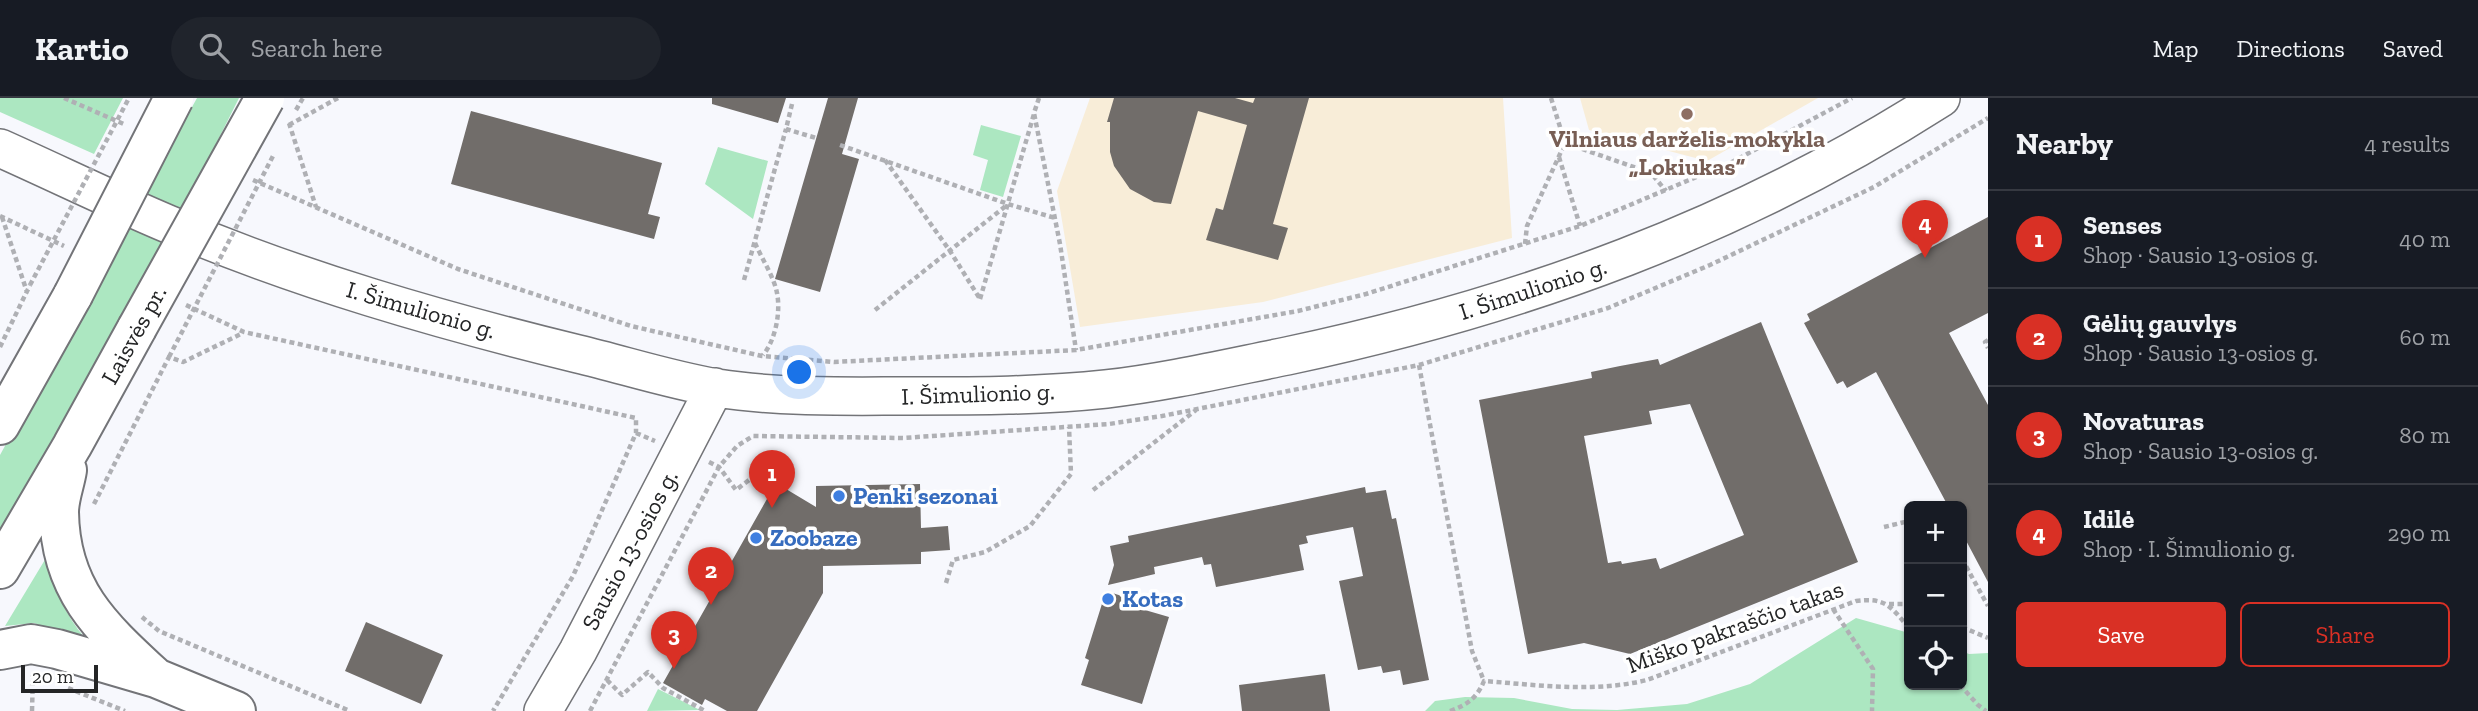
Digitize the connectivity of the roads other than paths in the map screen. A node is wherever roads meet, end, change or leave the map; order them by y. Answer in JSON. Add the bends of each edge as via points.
{"nodes":[{"id":1,"x":174,"y":98,"type":"edge"},
{"id":2,"x":1941,"y":98,"type":"edge"},
{"id":3,"x":276,"y":112,"type":"edge"},
{"id":4,"x":0,"y":148,"type":"edge"},
{"id":5,"x":715,"y":387,"type":"junction"},
{"id":6,"x":1,"y":423,"type":"edge"},
{"id":7,"x":72,"y":446,"type":"junction"},
{"id":8,"x":0,"y":569,"type":"edge"},
{"id":9,"x":0,"y":650,"type":"edge"},
{"id":10,"x":156,"y":678,"type":"junction"},
{"id":11,"x":236,"y":711,"type":"edge"},
{"id":12,"x":543,"y":711,"type":"edge"}],
"edges":[{"from":1,"to":6,"type":"main road","bridge":true},
{"from":2,"to":5,"type":"street","name":"I. Šimulionio g.","via":[[1817,171],[1640,254],[1527,294],[1404,329],[1194,375],[1105,389],[1001,396],[833,396]]},
{"from":3,"to":7,"type":"main road","name":"Laisvės pr.","bridge":true,"via":[[138,328]]},
{"from":4,"to":5,"type":"street","name":"I. Šimulionio g.","via":[[170,225],[311,278],[388,303]]},
{"from":5,"to":12,"type":"street","name":"Sausio 13-osios g."},
{"from":7,"to":8,"type":"main road","name":"Laisvės pr."},
{"from":7,"to":10,"type":"main road","via":[[59,510],[69,573],[88,609],[111,637]]},
{"from":9,"to":10,"type":"main road","via":[[31,644]]},
{"from":10,"to":11,"type":"main road"}]}
